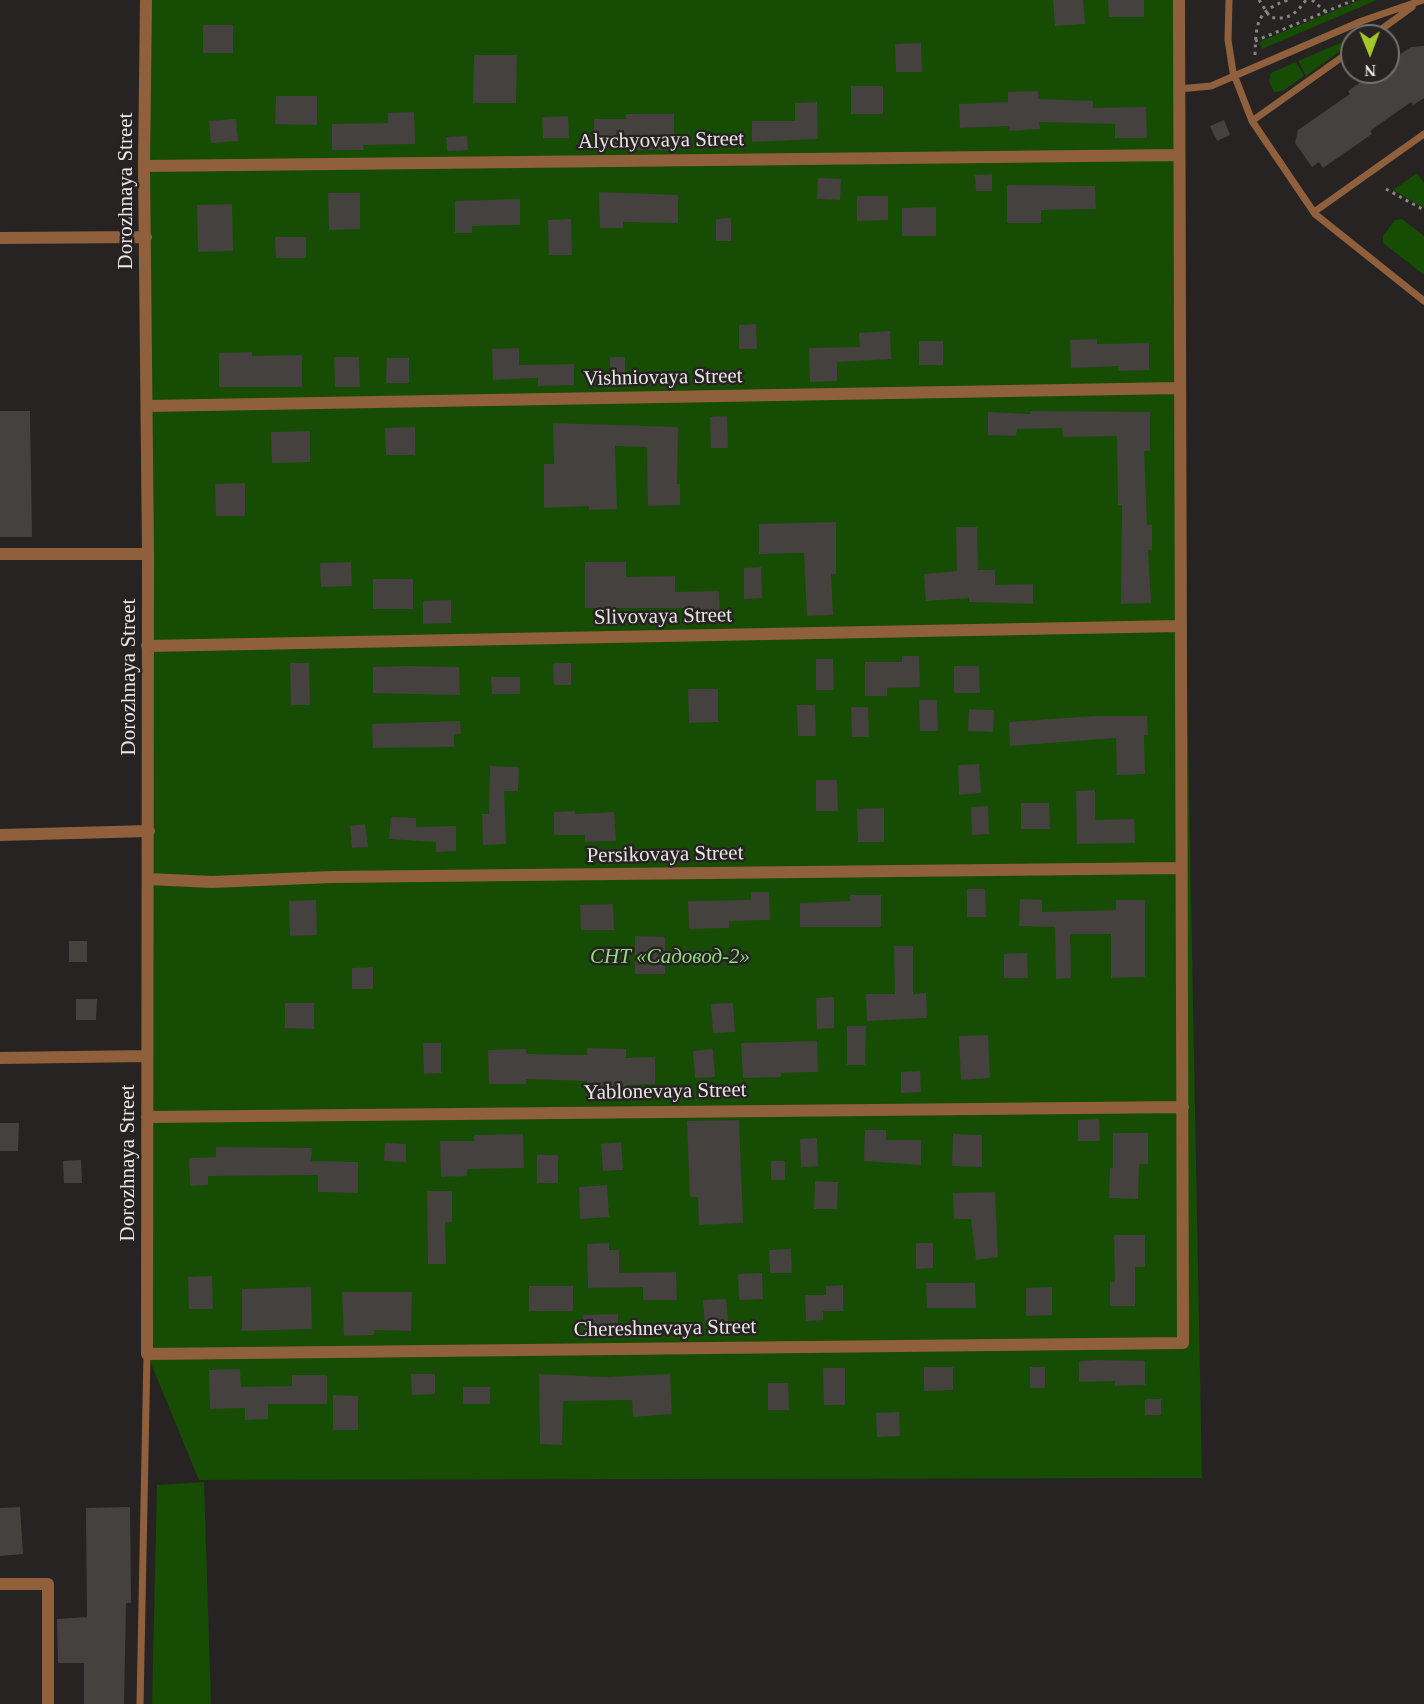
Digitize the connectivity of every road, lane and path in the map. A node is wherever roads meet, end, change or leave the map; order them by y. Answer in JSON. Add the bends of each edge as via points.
{"nodes":[{"id":1,"x":146,"y":0,"type":"edge"},
{"id":2,"x":1179,"y":0,"type":"edge"},
{"id":3,"x":1229,"y":0,"type":"edge"},
{"id":4,"x":1259,"y":0,"type":"edge"},
{"id":5,"x":1288,"y":0,"type":"edge"},
{"id":6,"x":1306,"y":0,"type":"edge"},
{"id":7,"x":1311,"y":0,"type":"edge"},
{"id":8,"x":1353,"y":0,"type":"edge"},
{"id":9,"x":1421,"y":1,"type":"edge"},
{"id":10,"x":1278,"y":2,"type":"edge"},
{"id":11,"x":1264,"y":12,"type":"junction"},
{"id":12,"x":1326,"y":12,"type":"junction"},
{"id":13,"x":1389,"y":24,"type":"edge"},
{"id":14,"x":1255,"y":41,"type":"junction"},
{"id":15,"x":1255,"y":55,"type":"dead end"},
{"id":16,"x":1340,"y":59,"type":"edge"},
{"id":17,"x":1235,"y":76,"type":"junction"},
{"id":18,"x":1179,"y":89,"type":"junction"},
{"id":19,"x":1252,"y":122,"type":"junction"},
{"id":20,"x":1424,"y":134,"type":"edge"},
{"id":21,"x":1179,"y":155,"type":"junction"},
{"id":22,"x":144,"y":166,"type":"junction"},
{"id":23,"x":1386,"y":189,"type":"dead end"},
{"id":24,"x":1424,"y":210,"type":"edge"},
{"id":25,"x":1314,"y":212,"type":"junction"},
{"id":26,"x":0,"y":237,"type":"edge"},
{"id":27,"x":146,"y":237,"type":"junction"},
{"id":28,"x":1424,"y":301,"type":"edge"},
{"id":29,"x":1179,"y":388,"type":"junction"},
{"id":30,"x":147,"y":406,"type":"junction"},
{"id":31,"x":0,"y":554,"type":"edge"},
{"id":32,"x":148,"y":554,"type":"junction"},
{"id":33,"x":1179,"y":626,"type":"junction"},
{"id":34,"x":147,"y":646,"type":"junction"},
{"id":35,"x":149,"y":831,"type":"junction"},
{"id":36,"x":0,"y":835,"type":"edge"},
{"id":37,"x":1181,"y":868,"type":"junction"},
{"id":38,"x":149,"y":879,"type":"junction"},
{"id":39,"x":147,"y":1056,"type":"junction"},
{"id":40,"x":0,"y":1058,"type":"edge"},
{"id":41,"x":1183,"y":1107,"type":"junction"},
{"id":42,"x":147,"y":1117,"type":"junction"},
{"id":43,"x":147,"y":1354,"type":"junction"},
{"id":44,"x":0,"y":1584,"type":"edge"},
{"id":45,"x":48,"y":1704,"type":"edge"},
{"id":46,"x":140,"y":1704,"type":"edge"}],
"edges":[{"from":1,"to":22,"type":"street","name":"Dorozhnaya Street"},
{"from":2,"to":18,"type":"street"},
{"from":3,"to":17,"type":"lane","via":[[1228,40]]},
{"from":4,"to":11,"type":"path"},
{"from":5,"to":10,"type":"path"},
{"from":6,"to":11,"type":"path","via":[[1289,17],[1280,19]]},
{"from":7,"to":12,"type":"path"},
{"from":8,"to":12,"type":"path"},
{"from":9,"to":13,"type":"lane"},
{"from":9,"to":17,"type":"lane","via":[[1362,21]]},
{"from":10,"to":11,"type":"path"},
{"from":11,"to":14,"type":"path"},
{"from":12,"to":14,"type":"path"},
{"from":14,"to":15,"type":"path"},
{"from":16,"to":19,"type":"lane"},
{"from":17,"to":18,"type":"lane","via":[[1203,88]]},
{"from":17,"to":19,"type":"lane"},
{"from":18,"to":21,"type":"street"},
{"from":19,"to":25,"type":"lane"},
{"from":20,"to":25,"type":"lane"},
{"from":21,"to":22,"type":"street","name":"Alychyovaya Street"},
{"from":21,"to":29,"type":"street"},
{"from":22,"to":27,"type":"street","name":"Dorozhnaya Street"},
{"from":23,"to":24,"type":"path"},
{"from":25,"to":28,"type":"lane"},
{"from":26,"to":27,"type":"street"},
{"from":27,"to":30,"type":"street","name":"Dorozhnaya Street"},
{"from":29,"to":30,"type":"street","name":"Vishniovaya Street"},
{"from":29,"to":33,"type":"street"},
{"from":30,"to":32,"type":"street","name":"Dorozhnaya Street"},
{"from":31,"to":32,"type":"street"},
{"from":32,"to":34,"type":"street","name":"Dorozhnaya Street"},
{"from":33,"to":34,"type":"street","name":"Slivovaya Street"},
{"from":33,"to":37,"type":"street"},
{"from":34,"to":35,"type":"street","name":"Dorozhnaya Street"},
{"from":35,"to":36,"type":"street"},
{"from":35,"to":38,"type":"street","name":"Dorozhnaya Street"},
{"from":37,"to":38,"type":"street","name":"Persikovaya Street","via":[[332,877],[212,882]]},
{"from":37,"to":41,"type":"street"},
{"from":38,"to":39,"type":"street","name":"Dorozhnaya Street"},
{"from":39,"to":40,"type":"street"},
{"from":39,"to":42,"type":"street","name":"Dorozhnaya Street"},
{"from":41,"to":42,"type":"street","name":"Yablonevaya Street"},
{"from":41,"to":43,"type":"street","name":"Chereshnevaya Street","via":[[1183,1343]]},
{"from":42,"to":43,"type":"street","name":"Dorozhnaya Street"},
{"from":43,"to":46,"type":"lane"},
{"from":44,"to":45,"type":"street","via":[[48,1584]]}]}
